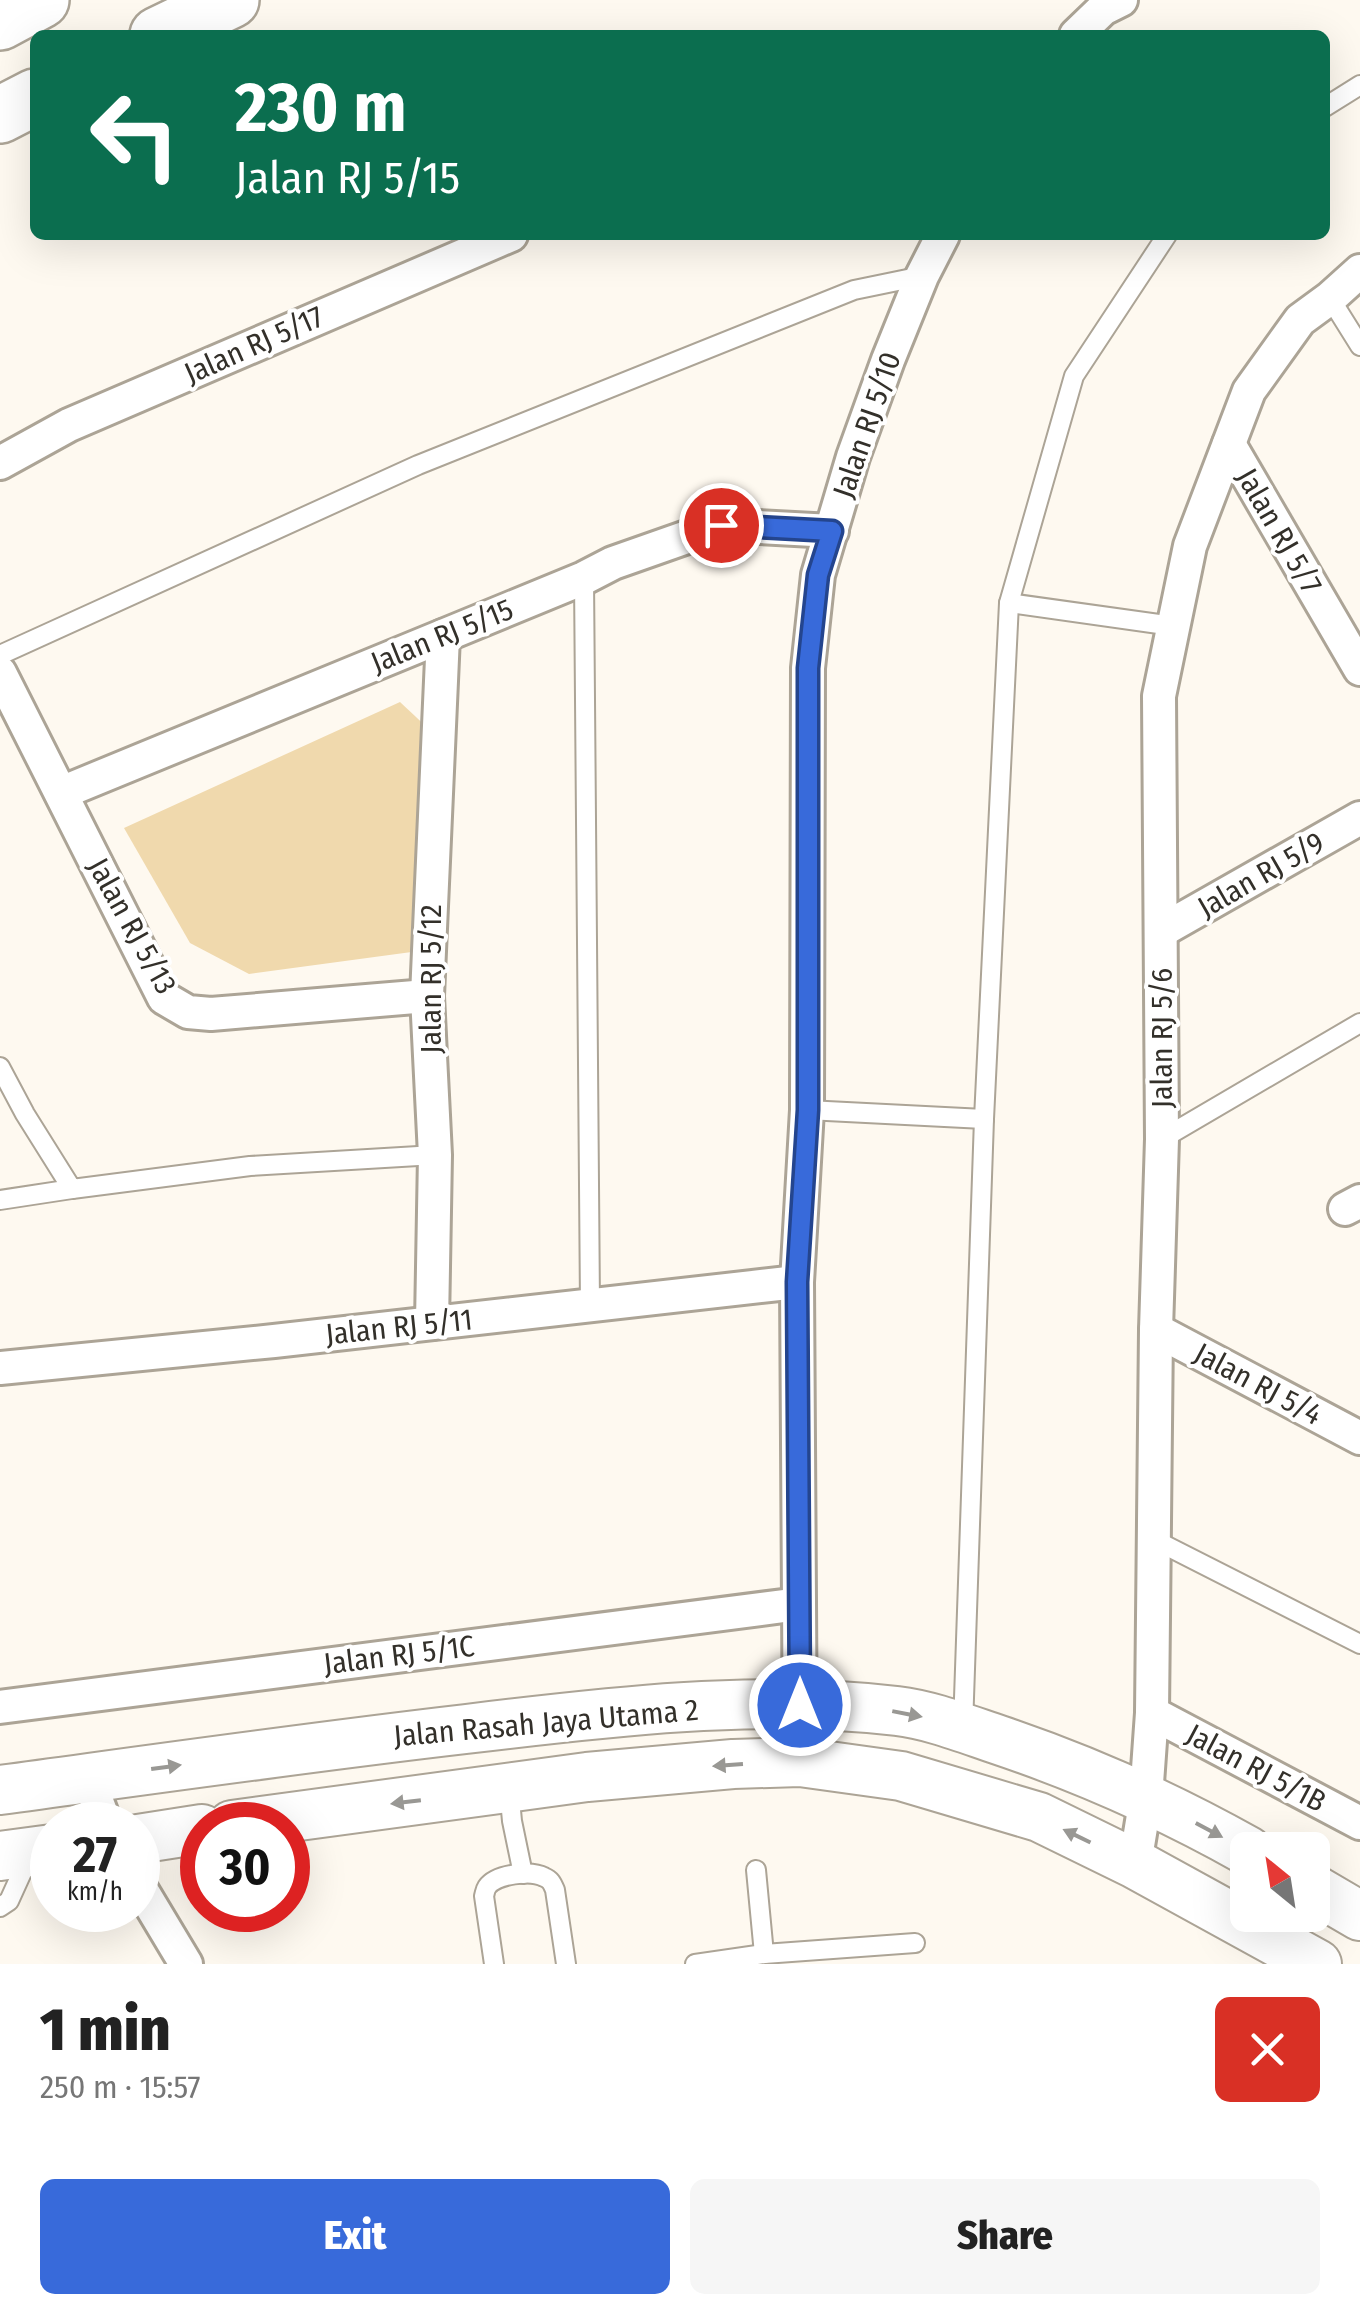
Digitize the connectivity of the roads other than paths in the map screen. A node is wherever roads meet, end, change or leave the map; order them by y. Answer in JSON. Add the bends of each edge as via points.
{"nodes":[{"id":1,"x":42,"y":0,"type":"edge"},
{"id":2,"x":231,"y":0,"type":"edge"},
{"id":3,"x":1107,"y":3,"type":"edge"},
{"id":4,"x":0,"y":22,"type":"edge"},
{"id":5,"x":168,"y":30,"type":"edge"},
{"id":6,"x":1081,"y":30,"type":"edge"},
{"id":7,"x":1360,"y":85,"type":"edge"},
{"id":8,"x":30,"y":99,"type":"edge"},
{"id":9,"x":1330,"y":105,"type":"edge"},
{"id":10,"x":0,"y":115,"type":"edge"},
{"id":11,"x":500,"y":240,"type":"edge"},
{"id":12,"x":940,"y":240,"type":"edge"},
{"id":13,"x":1164,"y":240,"type":"edge"},
{"id":14,"x":1360,"y":271,"type":"edge"},
{"id":15,"x":922,"y":276,"type":"junction"},
{"id":16,"x":1330,"y":298,"type":"junction"},
{"id":17,"x":1360,"y":346,"type":"edge"},
{"id":18,"x":1229,"y":444,"type":"junction"},
{"id":19,"x":0,"y":463,"type":"edge"},
{"id":20,"x":832,"y":531,"type":"junction"},
{"id":21,"x":584,"y":578,"type":"junction"},
{"id":22,"x":1009,"y":604,"type":"junction"},
{"id":23,"x":1174,"y":626,"type":"junction"},
{"id":24,"x":442,"y":636,"type":"junction"},
{"id":25,"x":0,"y":655,"type":"edge"},
{"id":26,"x":1360,"y":669,"type":"edge"},
{"id":27,"x":0,"y":674,"type":"edge"},
{"id":28,"x":61,"y":793,"type":"junction"},
{"id":29,"x":1360,"y":818,"type":"edge"},
{"id":30,"x":1161,"y":932,"type":"junction"},
{"id":31,"x":428,"y":996,"type":"junction"},
{"id":32,"x":1360,"y":1023,"type":"edge"},
{"id":33,"x":0,"y":1067,"type":"edge"},
{"id":34,"x":808,"y":1110,"type":"junction"},
{"id":35,"x":984,"y":1118,"type":"junction"},
{"id":36,"x":1162,"y":1139,"type":"junction"},
{"id":37,"x":435,"y":1155,"type":"junction"},
{"id":38,"x":72,"y":1189,"type":"junction"},
{"id":39,"x":0,"y":1200,"type":"edge"},
{"id":40,"x":797,"y":1282,"type":"junction"},
{"id":41,"x":590,"y":1306,"type":"junction"},
{"id":42,"x":432,"y":1323,"type":"junction"},
{"id":43,"x":1156,"y":1330,"type":"junction"},
{"id":44,"x":0,"y":1368,"type":"edge"},
{"id":45,"x":1356,"y":1431,"type":"edge"},
{"id":46,"x":1153,"y":1539,"type":"junction"},
{"id":47,"x":799,"y":1604,"type":"junction"},
{"id":48,"x":1360,"y":1644,"type":"edge"},
{"id":49,"x":800,"y":1705,"type":"junction"},
{"id":50,"x":0,"y":1706,"type":"edge"},
{"id":51,"x":1152,"y":1713,"type":"junction"},
{"id":52,"x":963,"y":1728,"type":"junction"},
{"id":53,"x":800,"y":1762,"type":"junction"},
{"id":54,"x":88,"y":1778,"type":"junction"},
{"id":55,"x":509,"y":1788,"type":"junction"},
{"id":56,"x":0,"y":1790,"type":"edge"},
{"id":57,"x":1146,"y":1798,"type":"junction"},
{"id":58,"x":97,"y":1802,"type":"edge"},
{"id":59,"x":310,"y":1815,"type":"edge"},
{"id":60,"x":1360,"y":1824,"type":"edge"},
{"id":61,"x":1230,"y":1842,"type":"edge"},
{"id":62,"x":28,"y":1852,"type":"edge"},
{"id":63,"x":1136,"y":1864,"type":"junction"},
{"id":64,"x":756,"y":1870,"type":"dead end"},
{"id":65,"x":524,"y":1874,"type":"junction"},
{"id":66,"x":1330,"y":1898,"type":"edge"},
{"id":67,"x":0,"y":1907,"type":"edge"},
{"id":68,"x":1360,"y":1916,"type":"edge"},
{"id":69,"x":160,"y":1921,"type":"edge"},
{"id":70,"x":915,"y":1943,"type":"dead end"},
{"id":71,"x":764,"y":1954,"type":"junction"},
{"id":72,"x":186,"y":1964,"type":"edge"},
{"id":73,"x":494,"y":1964,"type":"edge"},
{"id":74,"x":566,"y":1964,"type":"edge"},
{"id":75,"x":695,"y":1964,"type":"edge"},
{"id":76,"x":1317,"y":1964,"type":"edge"}],
"edges":[{"from":1,"to":4,"type":"highway"},
{"from":2,"to":5,"type":"highway"},
{"from":3,"to":6,"type":"street"},
{"from":7,"to":9,"type":"lane"},
{"from":8,"to":10,"type":"highway"},
{"from":11,"to":19,"type":"street","name":"Jalan RJ 5/17","via":[[69,425]]},
{"from":12,"to":15,"type":"street","name":"Jalan RJ 5/10"},
{"from":13,"to":22,"type":"lane","via":[[1074,376]]},
{"from":14,"to":16,"type":"street","name":"Jalan RJ 5/6"},
{"from":15,"to":20,"type":"street","name":"Jalan RJ 5/10"},
{"from":15,"to":25,"type":"lane","via":[[854,290],[436,458]]},
{"from":16,"to":17,"type":"lane"},
{"from":16,"to":18,"type":"street","name":"Jalan RJ 5/6","via":[[1300,320],[1249,390]]},
{"from":18,"to":23,"type":"street","name":"Jalan RJ 5/6","via":[[1190,546]]},
{"from":18,"to":26,"type":"street","name":"Jalan RJ 5/7"},
{"from":20,"to":21,"type":"street","name":"Jalan RJ 5/15","via":[[721,525]]},
{"from":20,"to":34,"type":"street","name":"Jalan RJ 5/10","via":[[818,575],[808,668]]},
{"from":21,"to":24,"type":"street","name":"Jalan RJ 5/15"},
{"from":21,"to":41,"type":"lane"},
{"from":22,"to":23,"type":"lane"},
{"from":22,"to":35,"type":"lane"},
{"from":23,"to":30,"type":"street","name":"Jalan RJ 5/6","via":[[1159,696]]},
{"from":24,"to":28,"type":"street","name":"Jalan RJ 5/15"},
{"from":24,"to":31,"type":"street","name":"Jalan RJ 5/12"},
{"from":27,"to":28,"type":"street","name":"Jalan RJ 5/13"},
{"from":28,"to":31,"type":"street","name":"Jalan RJ 5/13","via":[[164,998],[188,1012]]},
{"from":29,"to":30,"type":"street","name":"Jalan RJ 5/9"},
{"from":30,"to":36,"type":"street","name":"Jalan RJ 5/6"},
{"from":31,"to":37,"type":"street","name":"Jalan RJ 5/12"},
{"from":32,"to":36,"type":"lane"},
{"from":33,"to":38,"type":"lane"},
{"from":34,"to":35,"type":"lane"},
{"from":34,"to":40,"type":"street","name":"Jalan RJ 5/10"},
{"from":35,"to":52,"type":"lane"},
{"from":36,"to":43,"type":"street","name":"Jalan RJ 5/6"},
{"from":37,"to":38,"type":"lane","via":[[250,1166]]},
{"from":37,"to":42,"type":"street","name":"Jalan RJ 5/12"},
{"from":38,"to":39,"type":"lane"},
{"from":40,"to":41,"type":"street","name":"Jalan RJ 5/11"},
{"from":40,"to":47,"type":"street","name":"Jalan RJ 5/10"},
{"from":41,"to":42,"type":"street","name":"Jalan RJ 5/11"},
{"from":42,"to":44,"type":"street","name":"Jalan RJ 5/11"},
{"from":43,"to":45,"type":"street","name":"Jalan RJ 5/4"},
{"from":43,"to":46,"type":"street","name":"Jalan RJ 5/6"},
{"from":46,"to":48,"type":"lane"},
{"from":46,"to":51,"type":"street","name":"Jalan RJ 5/6"},
{"from":47,"to":49,"type":"street","name":"Jalan RJ 5/10"},
{"from":47,"to":50,"type":"street","name":"Jalan RJ 5/1C"},
{"from":49,"to":52,"type":"street","name":"Jalan Rasah Jaya Utama 2","one_way":true,"via":[[900,1712]]},
{"from":49,"to":53,"type":"street","name":"Jalan RJ 5/10"},
{"from":54,"to":49,"type":"street","name":"Jalan Rasah Jaya Utama 2","one_way":true,"via":[[580,1715]]},
{"from":51,"to":57,"type":"street","name":"Jalan RJ 5/6"},
{"from":51,"to":60,"type":"street","name":"Jalan RJ 5/1B"},
{"from":52,"to":57,"type":"street","name":"Jalan Rasah Jaya Utama 2"},
{"from":53,"to":55,"type":"street","name":"Jalan Rasah Jaya Utama 2","one_way":true},
{"from":63,"to":53,"type":"street","name":"Jalan Rasah Jaya Utama 2","one_way":true,"via":[[1038,1817],[900,1776]]},
{"from":54,"to":56,"type":"street","name":"Jalan Rasah Jaya Utama 2"},
{"from":54,"to":58,"type":"street"},
{"from":55,"to":59,"type":"street","name":"Jalan Rasah Jaya Utama 2","one_way":true},
{"from":55,"to":65,"type":"lane"},
{"from":57,"to":61,"type":"street","name":"Jalan Rasah Jaya Utama 2","one_way":true},
{"from":57,"to":63,"type":"street","name":"Jalan RJ 5/6"},
{"from":62,"to":67,"type":"lane","via":[[9,1901]]},
{"from":63,"to":76,"type":"street","name":"Jalan Rasah Jaya Utama 2"},
{"from":64,"to":71,"type":"lane"},
{"from":65,"to":73,"type":"lane","via":[[496,1880],[484,1896]]},
{"from":65,"to":74,"type":"lane","via":[[550,1880],[555,1890]]},
{"from":66,"to":68,"type":"street"},
{"from":69,"to":72,"type":"street"},
{"from":70,"to":71,"type":"lane"},
{"from":71,"to":75,"type":"lane"}]}
